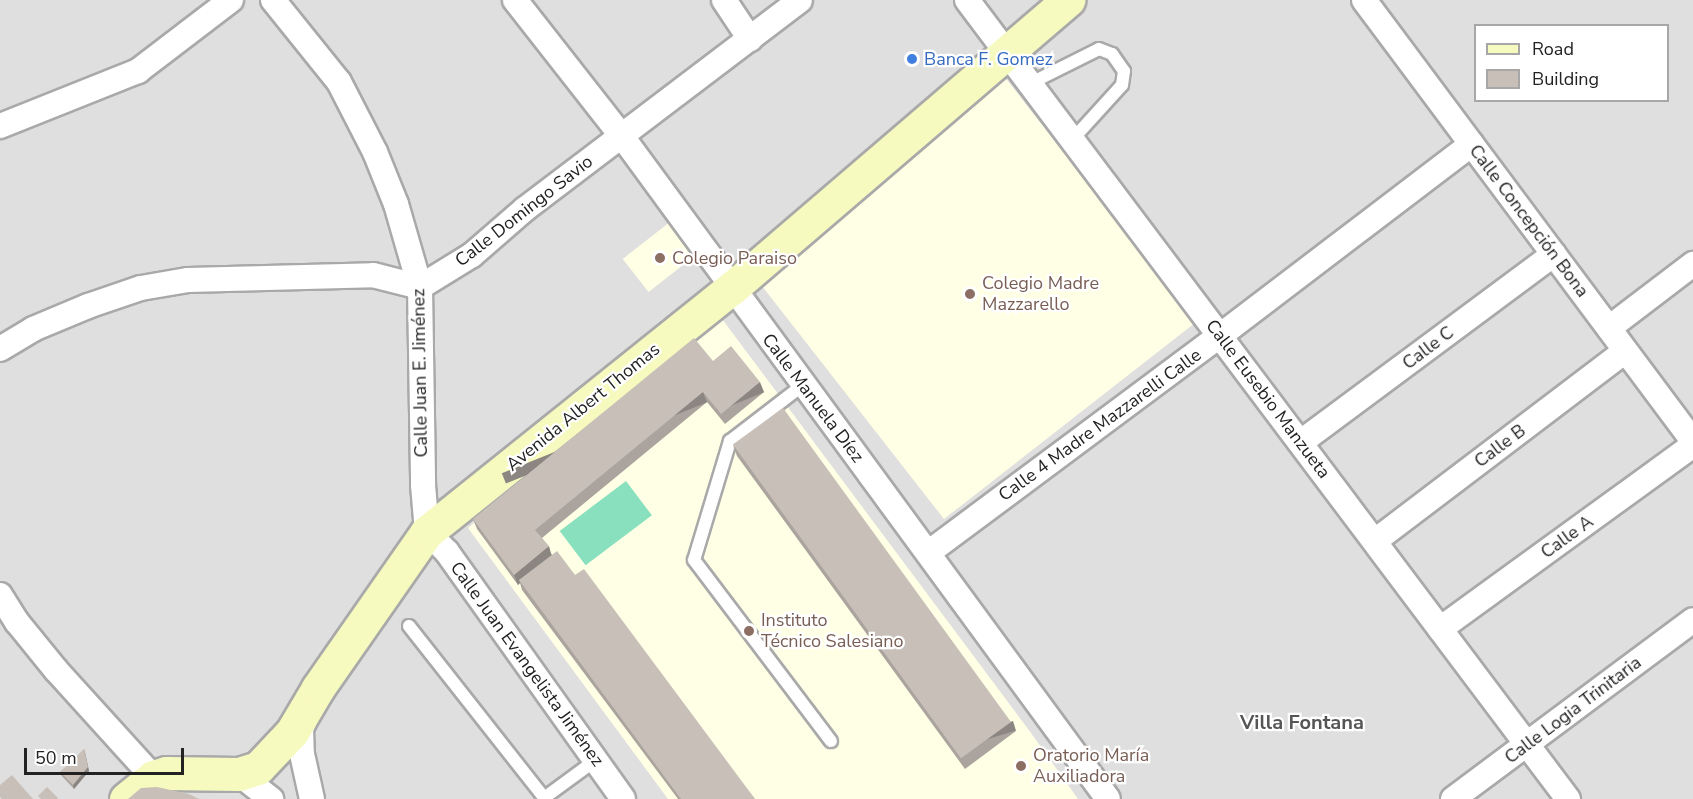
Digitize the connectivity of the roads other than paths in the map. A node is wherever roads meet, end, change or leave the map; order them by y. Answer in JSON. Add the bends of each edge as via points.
{"nodes":[{"id":1,"x":231,"y":0,"type":"edge"},
{"id":2,"x":273,"y":0,"type":"edge"},
{"id":3,"x":515,"y":0,"type":"edge"},
{"id":4,"x":724,"y":0,"type":"edge"},
{"id":5,"x":800,"y":0,"type":"edge"},
{"id":6,"x":967,"y":0,"type":"edge"},
{"id":7,"x":1068,"y":0,"type":"edge"},
{"id":8,"x":1364,"y":0,"type":"edge"},
{"id":9,"x":750,"y":39,"type":"junction"},
{"id":10,"x":1007,"y":54,"type":"junction"},
{"id":11,"x":1029,"y":84,"type":"junction"},
{"id":12,"x":0,"y":126,"type":"edge"},
{"id":13,"x":621,"y":135,"type":"junction"},
{"id":14,"x":1072,"y":140,"type":"junction"},
{"id":15,"x":1472,"y":144,"type":"junction"},
{"id":16,"x":1554,"y":254,"type":"junction"},
{"id":17,"x":1693,"y":264,"type":"edge"},
{"id":18,"x":420,"y":286,"type":"junction"},
{"id":19,"x":732,"y":288,"type":"junction"},
{"id":20,"x":1609,"y":328,"type":"junction"},
{"id":21,"x":1221,"y":335,"type":"junction"},
{"id":22,"x":0,"y":349,"type":"edge"},
{"id":23,"x":1625,"y":351,"type":"junction"},
{"id":24,"x":803,"y":385,"type":"junction"},
{"id":25,"x":1301,"y":442,"type":"junction"},
{"id":26,"x":1693,"y":443,"type":"edge"},
{"id":27,"x":427,"y":532,"type":"junction"},
{"id":28,"x":1375,"y":541,"type":"junction"},
{"id":29,"x":928,"y":553,"type":"junction"},
{"id":30,"x":0,"y":595,"type":"edge"},
{"id":31,"x":1693,"y":620,"type":"edge"},
{"id":32,"x":409,"y":626,"type":"dead end"},
{"id":33,"x":1440,"y":629,"type":"junction"},
{"id":34,"x":318,"y":688,"type":"junction"},
{"id":35,"x":831,"y":741,"type":"dead end"},
{"id":36,"x":1527,"y":745,"type":"junction"},
{"id":37,"x":596,"y":760,"type":"junction"},
{"id":38,"x":239,"y":774,"type":"junction"},
{"id":39,"x":153,"y":777,"type":"junction"},
{"id":40,"x":126,"y":799,"type":"edge"},
{"id":41,"x":271,"y":799,"type":"edge"},
{"id":42,"x":312,"y":799,"type":"edge"},
{"id":43,"x":544,"y":799,"type":"edge"},
{"id":44,"x":623,"y":799,"type":"edge"},
{"id":45,"x":1108,"y":799,"type":"edge"},
{"id":46,"x":1453,"y":799,"type":"edge"},
{"id":47,"x":1568,"y":799,"type":"edge"}],
"edges":[{"from":1,"to":12,"type":"street","via":[[138,71]]},
{"from":2,"to":18,"type":"street","name":"Calle Juan E. Jiménez","via":[[339,82],[375,152],[396,204]]},
{"from":3,"to":13,"type":"street","name":"Calle Manuela Díez"},
{"from":4,"to":9,"type":"street"},
{"from":5,"to":9,"type":"street","name":"Calle Domingo Savio"},
{"from":6,"to":10,"type":"street","name":"Calle Eusebio Manzueta"},
{"from":7,"to":10,"type":"main road","name":"Avenida Albert Thomas"},
{"from":8,"to":15,"type":"street","name":"Calle Concepción Bona"},
{"from":9,"to":13,"type":"street","name":"Calle Domingo Savio"},
{"from":10,"to":11,"type":"street","name":"Calle Eusebio Manzueta"},
{"from":10,"to":19,"type":"main road","name":"Avenida Albert Thomas"},
{"from":11,"to":14,"type":"street","name":"Calle Eusebio Manzueta"},
{"from":11,"to":14,"type":"lane","via":[[1100,49],[1112,54],[1124,71],[1122,85]]},
{"from":13,"to":18,"type":"street","name":"Calle Domingo Savio","via":[[472,255]]},
{"from":13,"to":19,"type":"street","name":"Calle Manuela Díez"},
{"from":14,"to":21,"type":"street","name":"Calle Eusebio Manzueta"},
{"from":15,"to":16,"type":"street","name":"Calle Concepción Bona"},
{"from":15,"to":21,"type":"street","name":"Calle 4 Madre Mazzarelli Calle"},
{"from":16,"to":20,"type":"street","name":"Calle Concepción Bona"},
{"from":16,"to":25,"type":"street","name":"Calle C"},
{"from":17,"to":20,"type":"street"},
{"from":18,"to":22,"type":"street","via":[[373,275],[188,280],[141,288],[88,306],[33,329]]},
{"from":18,"to":27,"type":"street","name":"Calle Juan E. Jiménez"},
{"from":19,"to":24,"type":"street","name":"Calle Manuela Díez"},
{"from":19,"to":27,"type":"main road","name":"Avenida Albert Thomas"},
{"from":20,"to":23,"type":"street","name":"Calle Concepción Bona"},
{"from":21,"to":25,"type":"street","name":"Calle Eusebio Manzueta"},
{"from":21,"to":29,"type":"street","name":"Calle 4 Madre Mazzarelli Calle"},
{"from":23,"to":26,"type":"street","name":"Calle Concepción Bona"},
{"from":23,"to":28,"type":"street","name":"Calle B"},
{"from":24,"to":29,"type":"street","name":"Calle Manuela Díez"},
{"from":24,"to":35,"type":"lane","via":[[730,441],[694,560]]},
{"from":25,"to":28,"type":"street","name":"Calle Eusebio Manzueta"},
{"from":26,"to":33,"type":"street","name":"Calle A"},
{"from":27,"to":34,"type":"main road","name":"Avenida Albert Thomas"},
{"from":27,"to":37,"type":"street","name":"Calle Juan Evangelista Jiménez","via":[[447,552]]},
{"from":28,"to":33,"type":"street","name":"Calle Eusebio Manzueta"},
{"from":29,"to":45,"type":"street","name":"Calle Manuela Díez"},
{"from":30,"to":39,"type":"street","via":[[56,670]]},
{"from":31,"to":36,"type":"street","name":"Calle Logia Trinitaria"},
{"from":32,"to":43,"type":"lane"},
{"from":33,"to":36,"type":"street","name":"Calle Eusebio Manzueta"},
{"from":34,"to":38,"type":"main road","name":"Avenida Albert Thomas","via":[[277,749],[258,768]]},
{"from":34,"to":42,"type":"street","via":[[301,729]]},
{"from":36,"to":46,"type":"street","name":"Calle Logia Trinitaria"},
{"from":36,"to":47,"type":"street","name":"Calle Eusebio Manzueta"},
{"from":37,"to":43,"type":"lane"},
{"from":37,"to":44,"type":"street","name":"Calle Juan Evangelista Jiménez"},
{"from":38,"to":39,"type":"main road","name":"Avenida Albert Thomas"},
{"from":38,"to":41,"type":"street"},
{"from":39,"to":40,"type":"main road"}]}
